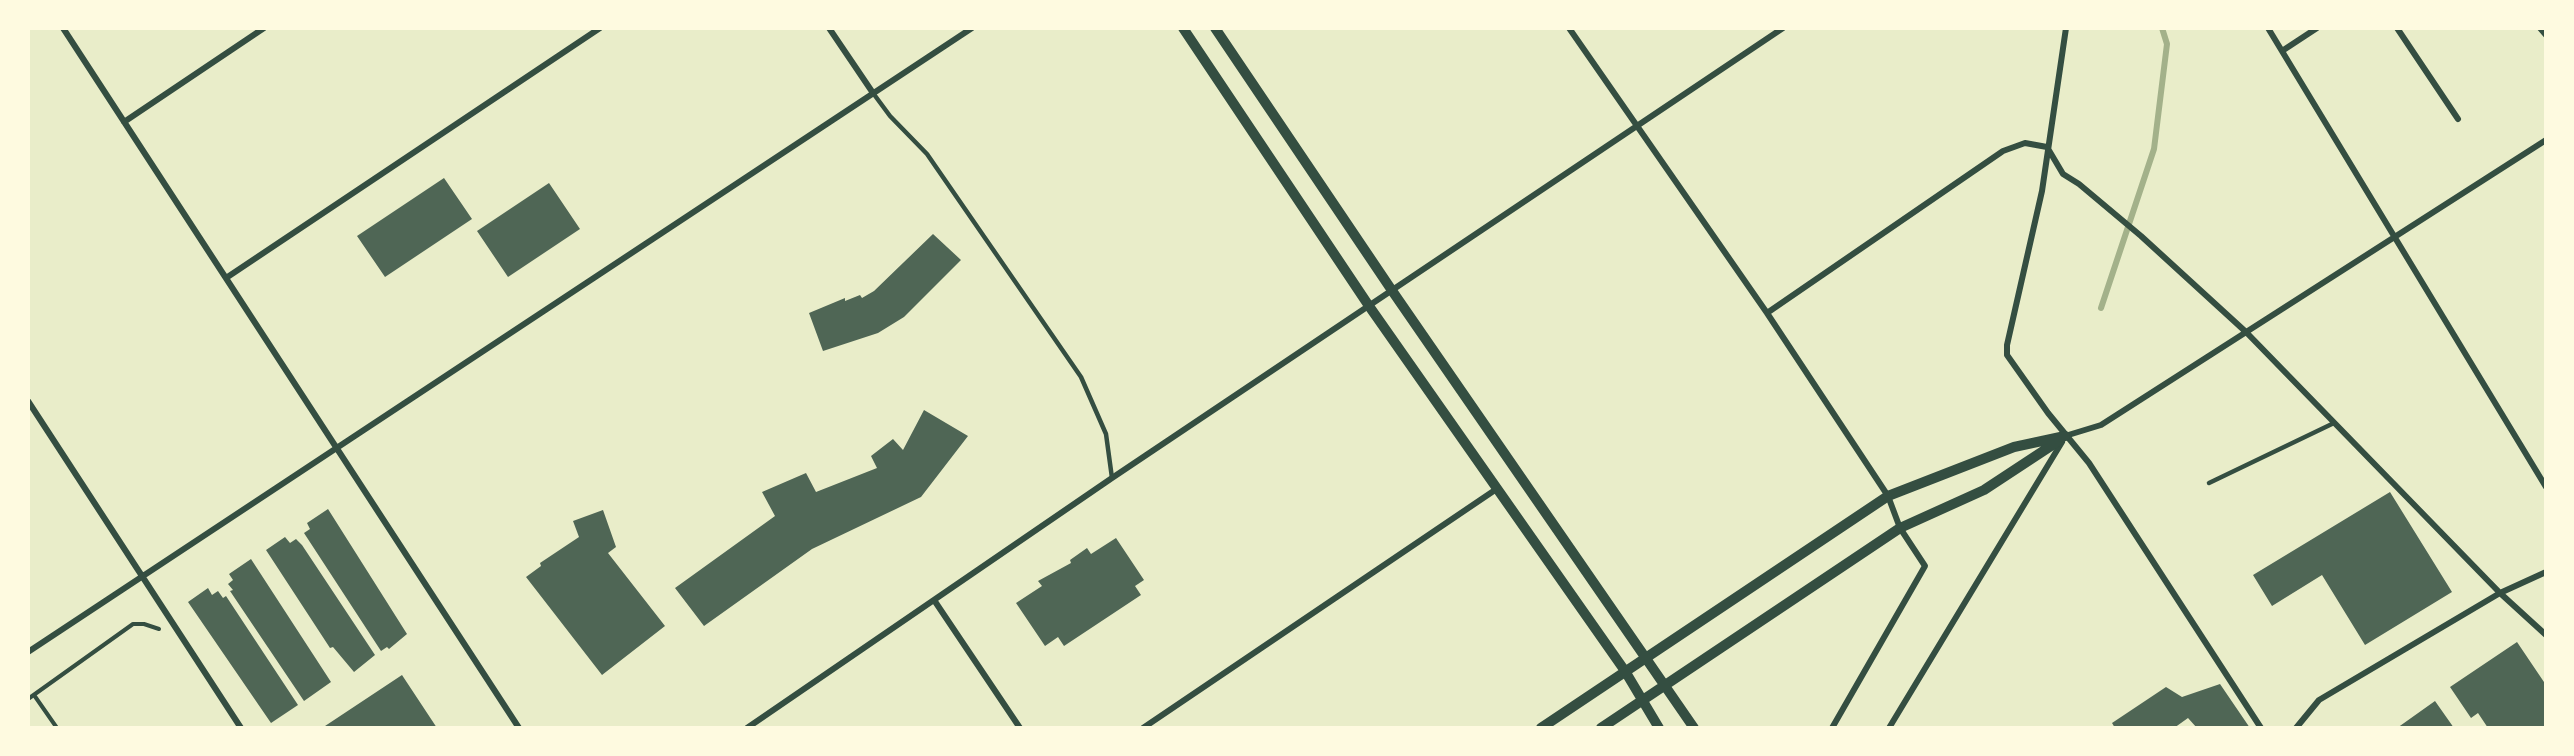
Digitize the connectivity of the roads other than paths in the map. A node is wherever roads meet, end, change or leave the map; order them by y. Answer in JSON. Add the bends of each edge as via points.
{"nodes":[{"id":1,"x":63,"y":28,"type":"edge"},
{"id":2,"x":264,"y":28,"type":"edge"},
{"id":3,"x":600,"y":28,"type":"edge"},
{"id":4,"x":829,"y":28,"type":"edge"},
{"id":5,"x":972,"y":28,"type":"edge"},
{"id":6,"x":1183,"y":28,"type":"edge"},
{"id":7,"x":1215,"y":28,"type":"edge"},
{"id":8,"x":1569,"y":28,"type":"edge"},
{"id":9,"x":1783,"y":28,"type":"edge"},
{"id":10,"x":2066,"y":28,"type":"edge"},
{"id":11,"x":2268,"y":28,"type":"edge"},
{"id":12,"x":2317,"y":28,"type":"edge"},
{"id":13,"x":2397,"y":28,"type":"edge"},
{"id":14,"x":2540,"y":28,"type":"edge"},
{"id":15,"x":2546,"y":34,"type":"edge"},
{"id":16,"x":2282,"y":51,"type":"junction"},
{"id":17,"x":873,"y":93,"type":"junction"},
{"id":18,"x":2458,"y":119,"type":"dead end"},
{"id":19,"x":124,"y":122,"type":"junction"},
{"id":20,"x":1636,"y":127,"type":"junction"},
{"id":21,"x":2546,"y":140,"type":"edge"},
{"id":22,"x":2047,"y":147,"type":"junction"},
{"id":23,"x":2394,"y":237,"type":"junction"},
{"id":24,"x":226,"y":278,"type":"junction"},
{"id":25,"x":1393,"y":292,"type":"junction"},
{"id":26,"x":1369,"y":306,"type":"junction"},
{"id":27,"x":1767,"y":313,"type":"junction"},
{"id":28,"x":2246,"y":332,"type":"junction"},
{"id":29,"x":28,"y":401,"type":"edge"},
{"id":30,"x":2334,"y":423,"type":"junction"},
{"id":31,"x":2065,"y":436,"type":"junction"},
{"id":32,"x":336,"y":448,"type":"junction"},
{"id":33,"x":1112,"y":478,"type":"junction"},
{"id":34,"x":2209,"y":483,"type":"dead end"},
{"id":35,"x":2546,"y":487,"type":"edge"},
{"id":36,"x":1498,"y":488,"type":"junction"},
{"id":37,"x":1888,"y":496,"type":"junction"},
{"id":38,"x":1900,"y":528,"type":"junction"},
{"id":39,"x":2546,"y":572,"type":"edge"},
{"id":40,"x":142,"y":576,"type":"junction"},
{"id":41,"x":2500,"y":593,"type":"junction"},
{"id":42,"x":934,"y":600,"type":"junction"},
{"id":43,"x":2546,"y":635,"type":"edge"},
{"id":44,"x":28,"y":652,"type":"edge"},
{"id":45,"x":1645,"y":658,"type":"junction"},
{"id":46,"x":1625,"y":671,"type":"junction"},
{"id":47,"x":1664,"y":684,"type":"junction"},
{"id":48,"x":1641,"y":701,"type":"junction"},
{"id":49,"x":241,"y":728,"type":"edge"},
{"id":50,"x":519,"y":728,"type":"edge"},
{"id":51,"x":747,"y":728,"type":"edge"},
{"id":52,"x":1020,"y":728,"type":"edge"},
{"id":53,"x":1143,"y":728,"type":"edge"},
{"id":54,"x":1540,"y":728,"type":"edge"},
{"id":55,"x":1601,"y":728,"type":"edge"},
{"id":56,"x":1659,"y":728,"type":"edge"},
{"id":57,"x":1694,"y":728,"type":"edge"},
{"id":58,"x":1832,"y":728,"type":"edge"},
{"id":59,"x":1889,"y":728,"type":"edge"},
{"id":60,"x":2261,"y":728,"type":"edge"},
{"id":61,"x":2296,"y":728,"type":"edge"}],
"edges":[{"from":1,"to":19,"type":"street"},
{"from":2,"to":19,"type":"street"},
{"from":3,"to":24,"type":"street"},
{"from":4,"to":17,"type":"street"},
{"from":5,"to":17,"type":"street"},
{"from":6,"to":26,"type":"street"},
{"from":7,"to":25,"type":"street"},
{"from":8,"to":20,"type":"street"},
{"from":9,"to":20,"type":"street"},
{"from":10,"to":22,"type":"street"},
{"from":11,"to":16,"type":"street"},
{"from":12,"to":16,"type":"street"},
{"from":13,"to":18,"type":"street"},
{"from":14,"to":15,"type":"street"},
{"from":16,"to":23,"type":"street"},
{"from":17,"to":32,"type":"street"},
{"from":17,"to":33,"type":"lane","via":[[927,154],[1082,377],[1106,434]]},
{"from":19,"to":24,"type":"street"},
{"from":20,"to":25,"type":"street"},
{"from":20,"to":27,"type":"street"},
{"from":21,"to":23,"type":"street"},
{"from":22,"to":27,"type":"street","via":[[2025,143],[2004,151]]},
{"from":22,"to":28,"type":"street","via":[[2062,174],[2141,236]]},
{"from":22,"to":31,"type":"street","via":[[2042,191],[2007,355]]},
{"from":23,"to":28,"type":"street"},
{"from":23,"to":35,"type":"street"},
{"from":24,"to":32,"type":"street"},
{"from":25,"to":26,"type":"street"},
{"from":25,"to":45,"type":"street"},
{"from":26,"to":33,"type":"street"},
{"from":26,"to":36,"type":"street"},
{"from":27,"to":37,"type":"street"},
{"from":28,"to":30,"type":"street"},
{"from":28,"to":31,"type":"street","via":[[2101,425]]},
{"from":29,"to":40,"type":"street"},
{"from":30,"to":34,"type":"lane"},
{"from":30,"to":41,"type":"street"},
{"from":31,"to":37,"type":"street","via":[[2014,447]]},
{"from":31,"to":38,"type":"street","via":[[1984,490]]},
{"from":31,"to":59,"type":"street"},
{"from":31,"to":60,"type":"street","via":[[2089,463]]},
{"from":32,"to":40,"type":"street"},
{"from":32,"to":50,"type":"street"},
{"from":33,"to":42,"type":"street"},
{"from":36,"to":46,"type":"street"},
{"from":36,"to":53,"type":"street"},
{"from":37,"to":38,"type":"street"},
{"from":37,"to":45,"type":"street"},
{"from":38,"to":47,"type":"street"},
{"from":38,"to":58,"type":"street","via":[[1925,566]]},
{"from":39,"to":41,"type":"street"},
{"from":40,"to":44,"type":"street"},
{"from":40,"to":49,"type":"street"},
{"from":41,"to":43,"type":"street"},
{"from":41,"to":61,"type":"street","via":[[2319,700]]},
{"from":42,"to":51,"type":"street"},
{"from":42,"to":52,"type":"street"},
{"from":45,"to":46,"type":"street"},
{"from":45,"to":47,"type":"street"},
{"from":46,"to":48,"type":"street"},
{"from":46,"to":54,"type":"street"},
{"from":47,"to":48,"type":"street"},
{"from":47,"to":57,"type":"street"},
{"from":48,"to":55,"type":"street"},
{"from":48,"to":56,"type":"street"}]}
